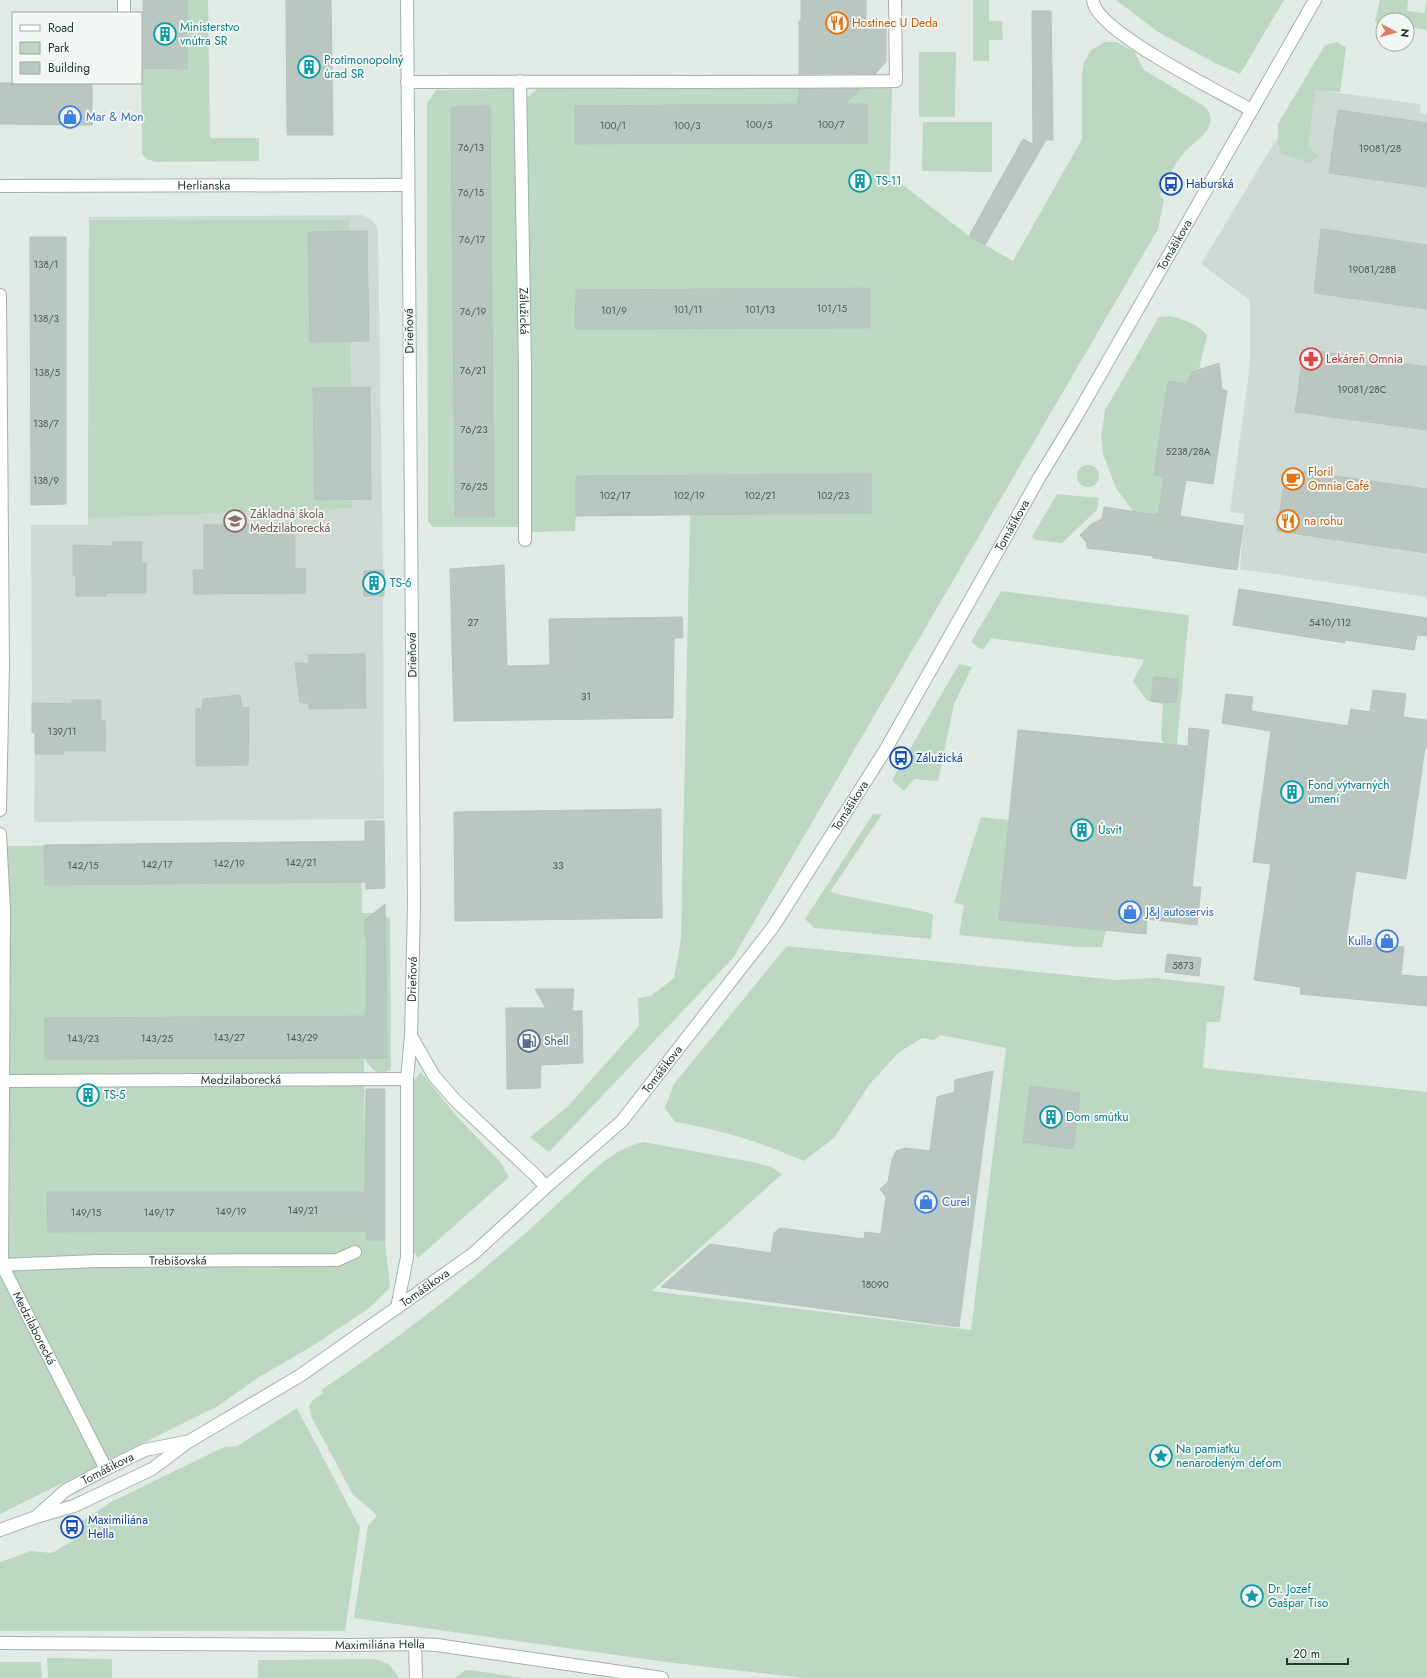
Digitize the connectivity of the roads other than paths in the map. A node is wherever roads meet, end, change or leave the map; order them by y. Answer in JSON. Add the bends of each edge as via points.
{"nodes":[{"id":1,"x":124,"y":0,"type":"edge"},
{"id":2,"x":407,"y":0,"type":"edge"},
{"id":3,"x":895,"y":0,"type":"edge"},
{"id":4,"x":1094,"y":0,"type":"edge"},
{"id":5,"x":1314,"y":0,"type":"edge"},
{"id":6,"x":124,"y":12,"type":"edge"},
{"id":7,"x":520,"y":81,"type":"junction"},
{"id":8,"x":407,"y":82,"type":"junction"},
{"id":9,"x":1251,"y":110,"type":"junction"},
{"id":10,"x":407,"y":185,"type":"junction"},
{"id":11,"x":0,"y":186,"type":"edge"},
{"id":12,"x":0,"y":295,"type":"edge"},
{"id":13,"x":525,"y":540,"type":"dead end"},
{"id":14,"x":1,"y":542,"type":"edge"},
{"id":15,"x":0,"y":810,"type":"edge"},
{"id":16,"x":0,"y":834,"type":"edge"},
{"id":17,"x":411,"y":1036,"type":"junction"},
{"id":18,"x":406,"y":1079,"type":"junction"},
{"id":19,"x":4,"y":1081,"type":"junction"},
{"id":20,"x":546,"y":1187,"type":"junction"},
{"id":21,"x":355,"y":1252,"type":"dead end"},
{"id":22,"x":1,"y":1265,"type":"edge"},
{"id":23,"x":397,"y":1308,"type":"junction"},
{"id":24,"x":188,"y":1442,"type":"junction"},
{"id":25,"x":106,"y":1469,"type":"junction"},
{"id":26,"x":36,"y":1517,"type":"junction"},
{"id":27,"x":0,"y":1530,"type":"edge"},
{"id":28,"x":0,"y":1643,"type":"edge"},
{"id":29,"x":415,"y":1644,"type":"junction"},
{"id":30,"x":631,"y":1676,"type":"edge"},
{"id":31,"x":416,"y":1678,"type":"edge"},
{"id":32,"x":662,"y":1678,"type":"edge"}],
"edges":[{"from":1,"to":6,"type":"street"},
{"from":2,"to":8,"type":"street","name":"Drieňová"},
{"from":3,"to":7,"type":"street","via":[[896,81]]},
{"from":4,"to":9,"type":"street","via":[[1102,18],[1142,48]]},
{"from":5,"to":9,"type":"street","name":"Tomášikova"},
{"from":7,"to":8,"type":"street"},
{"from":7,"to":13,"type":"street","name":"Zálužická"},
{"from":8,"to":10,"type":"street","name":"Drieňová"},
{"from":9,"to":20,"type":"street","name":"Tomášikova","via":[[886,749],[773,927],[622,1121]]},
{"from":10,"to":11,"type":"street","name":"Herlianska"},
{"from":10,"to":17,"type":"street","name":"Drieňová","via":[[414,906]]},
{"from":12,"to":14,"type":"street"},
{"from":14,"to":15,"type":"street"},
{"from":16,"to":19,"type":"street","name":"Medzilaborecká","via":[[4,910]]},
{"from":17,"to":18,"type":"street","name":"Drieňová"},
{"from":17,"to":20,"type":"street","via":[[434,1076],[455,1100]]},
{"from":18,"to":19,"type":"street","name":"Medzilaborecká"},
{"from":18,"to":23,"type":"street","name":"Drieňová","via":[[406,1257]]},
{"from":19,"to":22,"type":"street","name":"Medzilaborecká"},
{"from":20,"to":23,"type":"street","name":"Tomášikova","via":[[473,1254]]},
{"from":21,"to":22,"type":"street","name":"Trebišovská","via":[[337,1260],[97,1261]]},
{"from":22,"to":25,"type":"street","name":"Medzilaborecká"},
{"from":23,"to":24,"type":"street","name":"Tomášikova","via":[[301,1375]]},
{"from":24,"to":25,"type":"street","name":"Tomášikova","via":[[145,1450]]},
{"from":24,"to":26,"type":"street","name":"Tomášikova","via":[[152,1469],[74,1506]]},
{"from":25,"to":26,"type":"street","name":"Tomášikova","via":[[66,1490]]},
{"from":26,"to":27,"type":"street","name":"Tomášikova"},
{"from":28,"to":29,"type":"street","name":"Maximiliána Hella","via":[[354,1646]]},
{"from":29,"to":30,"type":"street","name":"Maximiliána Hella","via":[[437,1645]]},
{"from":29,"to":31,"type":"street"},
{"from":30,"to":32,"type":"street","name":"Maximiliána Hella"}]}
